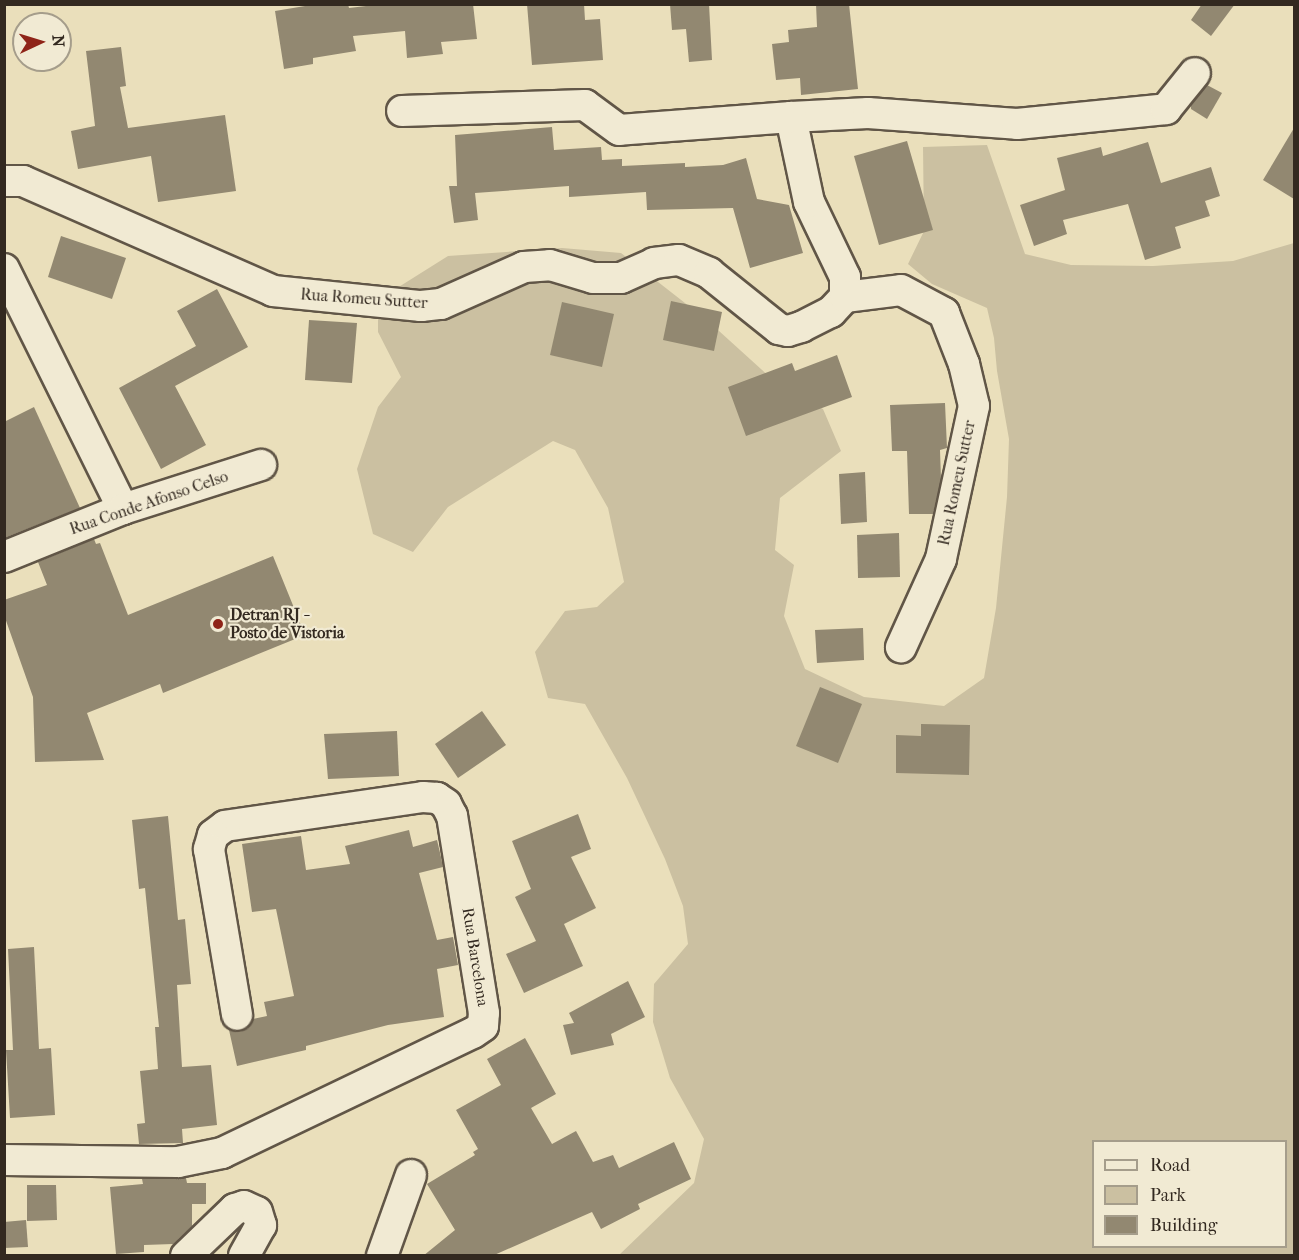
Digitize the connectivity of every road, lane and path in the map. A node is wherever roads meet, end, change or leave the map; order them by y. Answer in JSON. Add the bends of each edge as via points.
{"nodes":[{"id":1,"x":1195,"y":73,"type":"dead end"},
{"id":2,"x":402,"y":111,"type":"dead end"},
{"id":3,"x":791,"y":117,"type":"junction"},
{"id":4,"x":4,"y":182,"type":"edge"},
{"id":5,"x":4,"y":269,"type":"edge"},
{"id":6,"x":845,"y":297,"type":"junction"},
{"id":7,"x":261,"y":465,"type":"dead end"},
{"id":8,"x":123,"y":509,"type":"junction"},
{"id":9,"x":4,"y":557,"type":"edge"},
{"id":10,"x":901,"y":647,"type":"dead end"},
{"id":11,"x":237,"y":1015,"type":"dead end"},
{"id":12,"x":4,"y":1161,"type":"edge"},
{"id":13,"x":411,"y":1175,"type":"dead end"},
{"id":14,"x":186,"y":1256,"type":"edge"},
{"id":15,"x":244,"y":1256,"type":"edge"},
{"id":16,"x":382,"y":1256,"type":"edge"}],
"edges":[{"from":1,"to":3,"type":"street","via":[[1166,109],[1017,124],[868,113]]},
{"from":2,"to":3,"type":"street","via":[[585,105],[619,130]]},
{"from":3,"to":6,"type":"street","via":[[809,202],[845,277]]},
{"from":4,"to":6,"type":"street","name":"Rua Romeu Sutter","via":[[23,181],[273,291],[422,306],[441,304],[524,267],[550,265],[593,278],[621,278],[654,263],[679,260],[709,273],[779,329],[801,327],[831,312]]},
{"from":5,"to":8,"type":"street"},
{"from":6,"to":10,"type":"street","name":"Rua Romeu Sutter","via":[[901,290],[944,313],[964,364],[974,406],[941,559]]},
{"from":7,"to":8,"type":"street","name":"Rua Conde Afonso Celso"},
{"from":8,"to":9,"type":"street","name":"Rua Conde Afonso Celso"},
{"from":11,"to":12,"type":"street","name":"Rua Barcelona","via":[[209,849],[213,835],[225,826],[423,797],[437,798],[446,804],[456,840],[483,1026],[222,1153],[178,1162]]},
{"from":13,"to":16,"type":"street"},
{"from":14,"to":15,"type":"street","via":[[235,1209],[244,1206],[257,1212],[261,1225]]}]}
